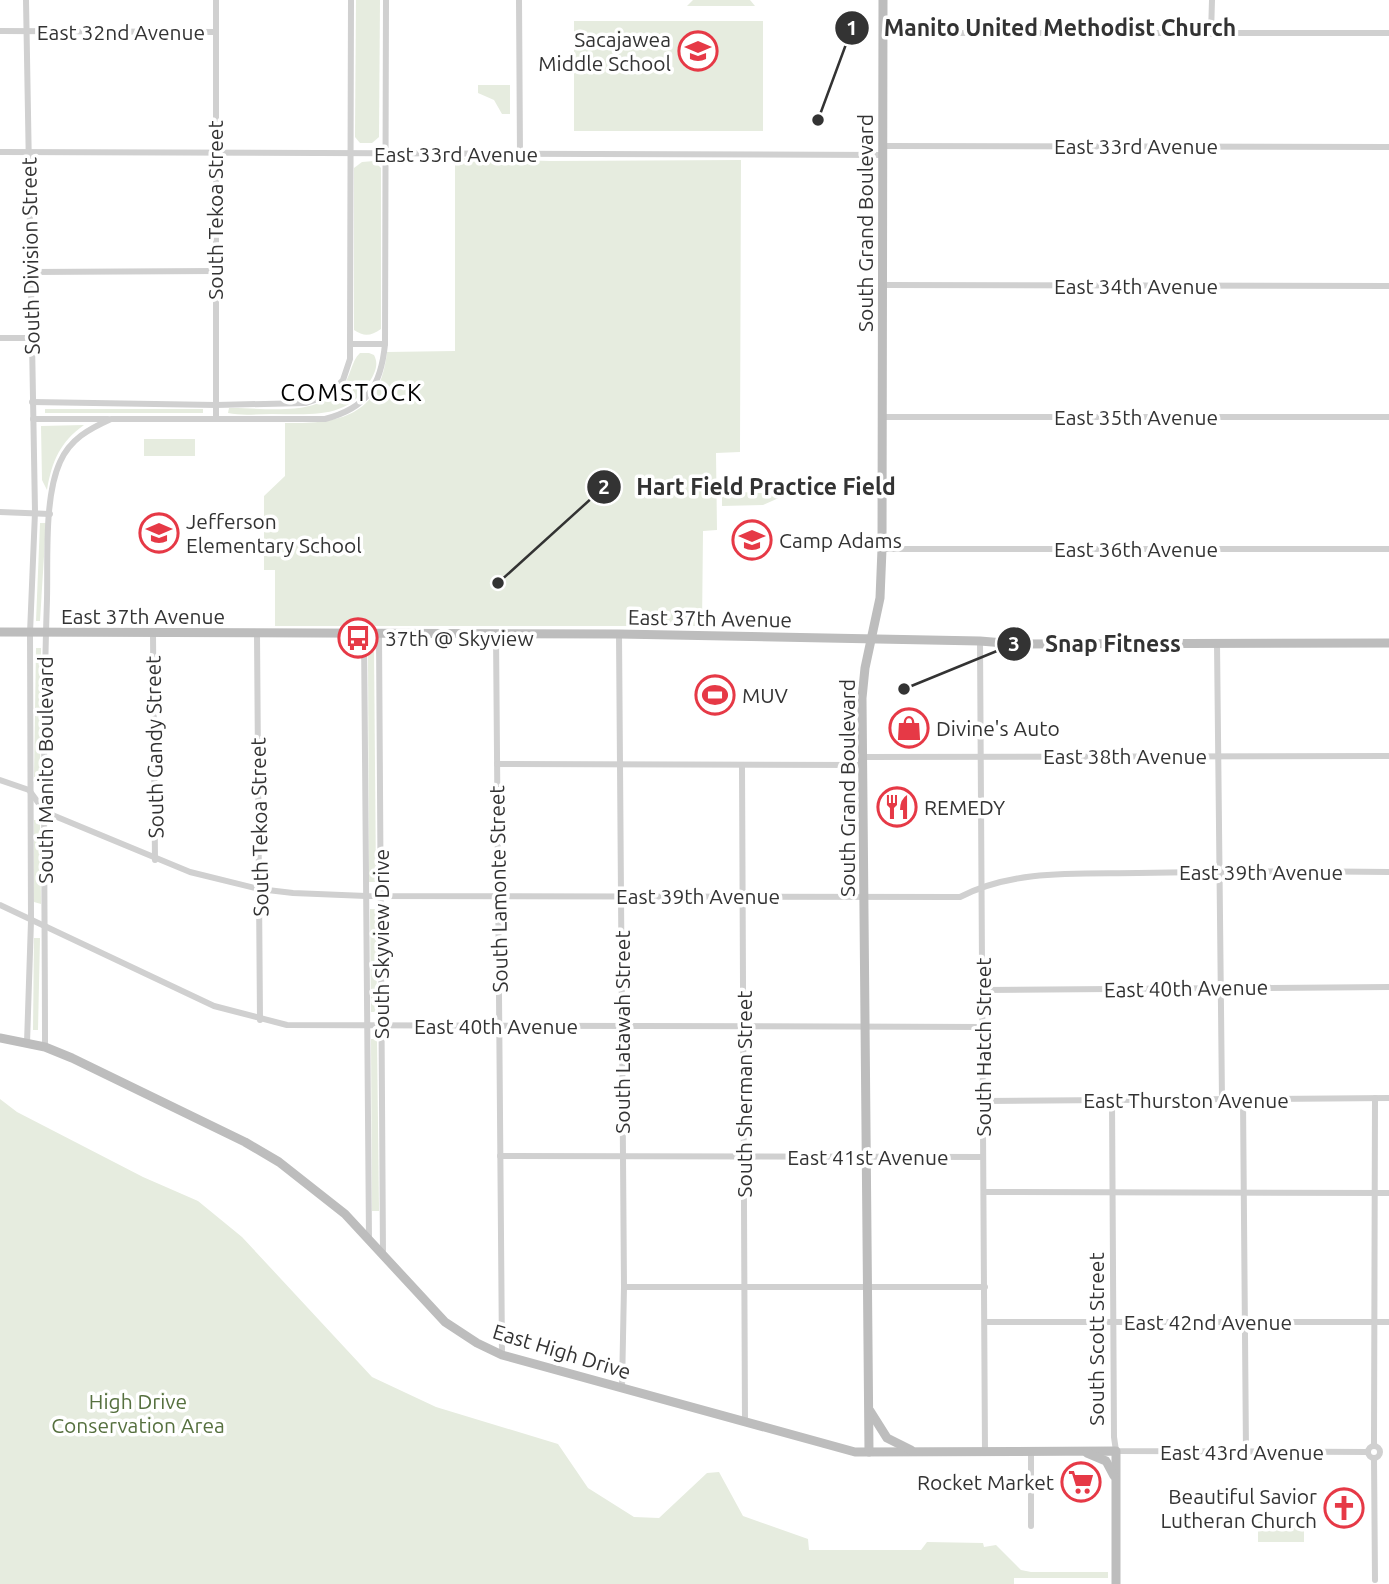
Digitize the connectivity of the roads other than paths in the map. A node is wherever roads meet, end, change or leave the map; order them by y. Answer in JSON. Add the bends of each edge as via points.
{"nodes":[{"id":1,"x":26,"y":0,"type":"edge"},
{"id":2,"x":216,"y":0,"type":"edge"},
{"id":3,"x":351,"y":0,"type":"edge"},
{"id":4,"x":386,"y":0,"type":"edge"},
{"id":5,"x":519,"y":0,"type":"edge"},
{"id":6,"x":883,"y":0,"type":"edge"},
{"id":7,"x":1212,"y":0,"type":"edge"},
{"id":8,"x":0,"y":31,"type":"edge"},
{"id":9,"x":27,"y":31,"type":"junction"},
{"id":10,"x":216,"y":32,"type":"junction"},
{"id":11,"x":883,"y":33,"type":"junction"},
{"id":12,"x":1389,"y":33,"type":"edge"},
{"id":13,"x":1212,"y":34,"type":"junction"},
{"id":14,"x":1389,"y":147,"type":"edge"},
{"id":15,"x":883,"y":150,"type":"junction"},
{"id":16,"x":0,"y":152,"type":"edge"},
{"id":17,"x":29,"y":153,"type":"junction"},
{"id":18,"x":215,"y":153,"type":"junction"},
{"id":19,"x":351,"y":153,"type":"junction"},
{"id":20,"x":385,"y":154,"type":"junction"},
{"id":21,"x":520,"y":155,"type":"junction"},
{"id":22,"x":215,"y":271,"type":"junction"},
{"id":23,"x":31,"y":272,"type":"junction"},
{"id":24,"x":883,"y":285,"type":"junction"},
{"id":25,"x":1389,"y":286,"type":"edge"},
{"id":26,"x":0,"y":338,"type":"edge"},
{"id":27,"x":31,"y":338,"type":"junction"},
{"id":28,"x":350,"y":344,"type":"junction"},
{"id":29,"x":385,"y":344,"type":"junction"},
{"id":30,"x":32,"y":402,"type":"junction"},
{"id":31,"x":216,"y":405,"type":"junction"},
{"id":32,"x":882,"y":417,"type":"junction"},
{"id":33,"x":1389,"y":417,"type":"edge"},
{"id":34,"x":33,"y":419,"type":"junction"},
{"id":35,"x":111,"y":419,"type":"junction"},
{"id":36,"x":216,"y":419,"type":"junction"},
{"id":37,"x":0,"y":512,"type":"edge"},
{"id":38,"x":35,"y":512,"type":"junction"},
{"id":39,"x":50,"y":514,"type":"junction"},
{"id":40,"x":882,"y":549,"type":"junction"},
{"id":41,"x":1389,"y":550,"type":"edge"},
{"id":42,"x":0,"y":632,"type":"edge"},
{"id":43,"x":30,"y":633,"type":"junction"},
{"id":44,"x":46,"y":634,"type":"junction"},
{"id":45,"x":153,"y":634,"type":"junction"},
{"id":46,"x":257,"y":634,"type":"junction"},
{"id":47,"x":364,"y":634,"type":"junction"},
{"id":48,"x":379,"y":634,"type":"junction"},
{"id":49,"x":496,"y":634,"type":"junction"},
{"id":50,"x":619,"y":634,"type":"junction"},
{"id":51,"x":872,"y":640,"type":"junction"},
{"id":52,"x":979,"y":641,"type":"junction"},
{"id":53,"x":1217,"y":643,"type":"junction"},
{"id":54,"x":1389,"y":643,"type":"edge"},
{"id":55,"x":981,"y":756,"type":"junction"},
{"id":56,"x":1218,"y":756,"type":"junction"},
{"id":57,"x":1389,"y":756,"type":"edge"},
{"id":58,"x":862,"y":761,"type":"junction"},
{"id":59,"x":497,"y":764,"type":"junction"},
{"id":60,"x":620,"y":765,"type":"junction"},
{"id":61,"x":742,"y":765,"type":"junction"},
{"id":62,"x":0,"y":780,"type":"edge"},
{"id":63,"x":29,"y":790,"type":"junction"},
{"id":64,"x":45,"y":811,"type":"junction"},
{"id":65,"x":155,"y":860,"type":"junction"},
{"id":66,"x":1221,"y":871,"type":"junction"},
{"id":67,"x":1389,"y":872,"type":"edge"},
{"id":68,"x":982,"y":886,"type":"junction"},
{"id":69,"x":259,"y":889,"type":"junction"},
{"id":70,"x":380,"y":895,"type":"junction"},
{"id":71,"x":366,"y":896,"type":"junction"},
{"id":72,"x":498,"y":896,"type":"junction"},
{"id":73,"x":621,"y":896,"type":"junction"},
{"id":74,"x":743,"y":896,"type":"junction"},
{"id":75,"x":864,"y":898,"type":"junction"},
{"id":76,"x":0,"y":905,"type":"edge"},
{"id":77,"x":30,"y":921,"type":"junction"},
{"id":78,"x":45,"y":927,"type":"junction"},
{"id":79,"x":1222,"y":987,"type":"junction"},
{"id":80,"x":1389,"y":987,"type":"edge"},
{"id":81,"x":983,"y":990,"type":"junction"},
{"id":82,"x":260,"y":1020,"type":"junction"},
{"id":83,"x":499,"y":1025,"type":"junction"},
{"id":84,"x":367,"y":1026,"type":"junction"},
{"id":85,"x":382,"y":1026,"type":"junction"},
{"id":86,"x":622,"y":1026,"type":"junction"},
{"id":87,"x":743,"y":1026,"type":"junction"},
{"id":88,"x":865,"y":1027,"type":"junction"},
{"id":89,"x":984,"y":1027,"type":"junction"},
{"id":90,"x":0,"y":1038,"type":"edge"},
{"id":91,"x":27,"y":1042,"type":"junction"},
{"id":92,"x":45,"y":1047,"type":"junction"},
{"id":93,"x":1374,"y":1098,"type":"junction"},
{"id":94,"x":1389,"y":1098,"type":"edge"},
{"id":95,"x":1222,"y":1100,"type":"junction"},
{"id":96,"x":1243,"y":1100,"type":"junction"},
{"id":97,"x":984,"y":1101,"type":"junction"},
{"id":98,"x":1112,"y":1101,"type":"junction"},
{"id":99,"x":500,"y":1156,"type":"junction"},
{"id":100,"x":623,"y":1156,"type":"junction"},
{"id":101,"x":744,"y":1156,"type":"junction"},
{"id":102,"x":865,"y":1156,"type":"junction"},
{"id":103,"x":983,"y":1157,"type":"junction"},
{"id":104,"x":984,"y":1192,"type":"junction"},
{"id":105,"x":1113,"y":1192,"type":"junction"},
{"id":106,"x":1244,"y":1192,"type":"junction"},
{"id":107,"x":1375,"y":1193,"type":"junction"},
{"id":108,"x":1389,"y":1193,"type":"edge"},
{"id":109,"x":369,"y":1239,"type":"junction"},
{"id":110,"x":383,"y":1255,"type":"junction"},
{"id":111,"x":866,"y":1286,"type":"junction"},
{"id":112,"x":624,"y":1287,"type":"junction"},
{"id":113,"x":745,"y":1287,"type":"junction"},
{"id":114,"x":985,"y":1287,"type":"junction"},
{"id":115,"x":985,"y":1322,"type":"junction"},
{"id":116,"x":1114,"y":1322,"type":"junction"},
{"id":117,"x":1245,"y":1322,"type":"junction"},
{"id":118,"x":1375,"y":1322,"type":"junction"},
{"id":119,"x":1389,"y":1322,"type":"edge"},
{"id":120,"x":502,"y":1354,"type":"junction"},
{"id":121,"x":622,"y":1388,"type":"junction"},
{"id":122,"x":868,"y":1408,"type":"junction"},
{"id":123,"x":745,"y":1423,"type":"junction"},
{"id":124,"x":1374,"y":1446,"type":"junction"},
{"id":125,"x":1031,"y":1451,"type":"junction"},
{"id":126,"x":1082,"y":1451,"type":"junction"},
{"id":127,"x":1116,"y":1451,"type":"junction"},
{"id":128,"x":869,"y":1452,"type":"junction"},
{"id":129,"x":920,"y":1452,"type":"junction"},
{"id":130,"x":1245,"y":1452,"type":"junction"},
{"id":131,"x":1368,"y":1452,"type":"junction"},
{"id":132,"x":1381,"y":1452,"type":"junction"},
{"id":133,"x":1389,"y":1452,"type":"edge"},
{"id":134,"x":985,"y":1453,"type":"junction"},
{"id":135,"x":1374,"y":1458,"type":"junction"},
{"id":136,"x":1115,"y":1478,"type":"junction"},
{"id":137,"x":1031,"y":1526,"type":"dead end"},
{"id":138,"x":1115,"y":1580,"type":"edge"},
{"id":139,"x":1375,"y":1580,"type":"dead end"}],
"edges":[{"from":1,"to":9,"type":"street","name":"South Division Street"},
{"from":2,"to":10,"type":"street","name":"South Tekoa Street"},
{"from":3,"to":19,"type":"street"},
{"from":4,"to":20,"type":"street","name":"South Manito Boulevard"},
{"from":5,"to":21,"type":"street"},
{"from":6,"to":11,"type":"main road","name":"South Grand Boulevard"},
{"from":7,"to":13,"type":"street"},
{"from":8,"to":9,"type":"street","name":"East 32nd Avenue"},
{"from":9,"to":10,"type":"street","name":"East 32nd Avenue"},
{"from":9,"to":17,"type":"street","name":"South Division Street"},
{"from":10,"to":18,"type":"street","name":"South Tekoa Street"},
{"from":11,"to":13,"type":"street"},
{"from":11,"to":15,"type":"main road","name":"South Grand Boulevard"},
{"from":12,"to":13,"type":"street"},
{"from":14,"to":15,"type":"street","name":"East 33rd Avenue"},
{"from":15,"to":21,"type":"street","name":"East 33rd Avenue"},
{"from":15,"to":24,"type":"main road","name":"South Grand Boulevard"},
{"from":16,"to":17,"type":"street","name":"East 33rd Avenue"},
{"from":17,"to":18,"type":"street","name":"East 33rd Avenue"},
{"from":17,"to":23,"type":"street","name":"South Division Street"},
{"from":18,"to":19,"type":"street","name":"East 33rd Avenue"},
{"from":18,"to":22,"type":"street","name":"South Tekoa Street"},
{"from":19,"to":20,"type":"street","name":"East 33rd Avenue"},
{"from":19,"to":28,"type":"street"},
{"from":20,"to":21,"type":"street","name":"East 33rd Avenue"},
{"from":20,"to":29,"type":"street","name":"South Manito Boulevard"},
{"from":22,"to":23,"type":"street"},
{"from":22,"to":31,"type":"street","name":"South Tekoa Street"},
{"from":23,"to":27,"type":"street","name":"South Division Street"},
{"from":24,"to":25,"type":"street","name":"East 34th Avenue"},
{"from":24,"to":32,"type":"main road","name":"South Grand Boulevard"},
{"from":26,"to":27,"type":"street"},
{"from":27,"to":30,"type":"street","name":"South Division Street"},
{"from":28,"to":29,"type":"street"},
{"from":28,"to":31,"type":"street","via":[[343,380],[314,402]]},
{"from":29,"to":36,"type":"street","name":"South Manito Boulevard","via":[[374,387],[359,405],[340,415],[311,420]]},
{"from":30,"to":31,"type":"street"},
{"from":30,"to":34,"type":"street","name":"South Division Street"},
{"from":31,"to":36,"type":"street","name":"South Tekoa Street"},
{"from":32,"to":33,"type":"street","name":"East 35th Avenue"},
{"from":32,"to":40,"type":"main road","name":"South Grand Boulevard"},
{"from":34,"to":35,"type":"street"},
{"from":34,"to":38,"type":"street","name":"South Division Street"},
{"from":35,"to":36,"type":"street","name":"South Manito Boulevard"},
{"from":35,"to":39,"type":"street","name":"South Manito Boulevard","via":[[85,431],[68,447],[54,480]]},
{"from":37,"to":38,"type":"street"},
{"from":38,"to":39,"type":"street"},
{"from":38,"to":43,"type":"street","name":"South Manito Boulevard"},
{"from":39,"to":44,"type":"street","name":"South Manito Boulevard"},
{"from":40,"to":41,"type":"street","name":"East 36th Avenue"},
{"from":40,"to":51,"type":"main road","name":"South Grand Boulevard"},
{"from":42,"to":43,"type":"main road","name":"East 37th Avenue"},
{"from":43,"to":44,"type":"main road","name":"East 37th Avenue"},
{"from":43,"to":63,"type":"street","name":"South Manito Boulevard"},
{"from":44,"to":45,"type":"main road","name":"East 37th Avenue"},
{"from":44,"to":64,"type":"street","name":"South Manito Boulevard"},
{"from":45,"to":46,"type":"main road","name":"East 37th Avenue"},
{"from":45,"to":65,"type":"street","name":"South Gandy Street"},
{"from":46,"to":47,"type":"main road","name":"East 37th Avenue"},
{"from":46,"to":69,"type":"street","name":"South Tekoa Street"},
{"from":47,"to":48,"type":"main road","name":"East 37th Avenue"},
{"from":47,"to":71,"type":"street","name":"South Skyview Drive"},
{"from":48,"to":49,"type":"main road","name":"East 37th Avenue"},
{"from":48,"to":70,"type":"street","name":"South Skyview Drive"},
{"from":49,"to":50,"type":"main road","name":"East 37th Avenue"},
{"from":49,"to":59,"type":"street","name":"South Lamonte Street"},
{"from":50,"to":51,"type":"main road","name":"East 37th Avenue"},
{"from":50,"to":60,"type":"street","name":"South Latawah Street"},
{"from":51,"to":52,"type":"main road","name":"East 37th Avenue"},
{"from":51,"to":58,"type":"main road","name":"South Grand Boulevard","via":[[862,698]]},
{"from":52,"to":53,"type":"main road","name":"East 37th Avenue"},
{"from":52,"to":55,"type":"street","name":"South Hatch Street"},
{"from":53,"to":54,"type":"main road","name":"East 37th Avenue"},
{"from":53,"to":56,"type":"street"},
{"from":55,"to":56,"type":"street","name":"East 38th Avenue"},
{"from":55,"to":58,"type":"street","name":"East 38th Avenue"},
{"from":55,"to":68,"type":"street","name":"South Hatch Street"},
{"from":56,"to":57,"type":"street","name":"East 38th Avenue"},
{"from":56,"to":66,"type":"street"},
{"from":58,"to":61,"type":"street","name":"East 38th Avenue"},
{"from":58,"to":75,"type":"main road","name":"South Grand Boulevard"},
{"from":59,"to":60,"type":"street","name":"East 38th Avenue"},
{"from":59,"to":72,"type":"street","name":"South Lamonte Street"},
{"from":60,"to":61,"type":"street","name":"East 38th Avenue"},
{"from":60,"to":73,"type":"street","name":"South Latawah Street"},
{"from":61,"to":74,"type":"street","name":"South Sherman Street"},
{"from":62,"to":63,"type":"street"},
{"from":63,"to":64,"type":"street","name":"East 39th Avenue"},
{"from":63,"to":77,"type":"street","name":"South Manito Boulevard"},
{"from":64,"to":65,"type":"street","name":"East 39th Avenue"},
{"from":64,"to":78,"type":"street","name":"South Manito Boulevard"},
{"from":65,"to":69,"type":"street","name":"East 39th Avenue"},
{"from":66,"to":67,"type":"street","name":"East 39th Avenue"},
{"from":66,"to":68,"type":"street","name":"East 39th Avenue","via":[[1036,875]]},
{"from":66,"to":79,"type":"street"},
{"from":68,"to":75,"type":"street","name":"East 39th Avenue","via":[[960,897]]},
{"from":68,"to":81,"type":"street","name":"South Hatch Street"},
{"from":69,"to":71,"type":"street","name":"East 39th Avenue"},
{"from":69,"to":82,"type":"street","name":"South Tekoa Street"},
{"from":70,"to":71,"type":"street","name":"East 39th Avenue"},
{"from":70,"to":72,"type":"street","name":"East 39th Avenue"},
{"from":70,"to":85,"type":"street","name":"South Skyview Drive"},
{"from":71,"to":84,"type":"street","name":"South Skyview Drive"},
{"from":72,"to":73,"type":"street","name":"East 39th Avenue"},
{"from":72,"to":83,"type":"street","name":"South Lamonte Street"},
{"from":73,"to":74,"type":"street","name":"East 39th Avenue"},
{"from":73,"to":86,"type":"street","name":"South Latawah Street"},
{"from":74,"to":75,"type":"street","name":"East 39th Avenue"},
{"from":74,"to":87,"type":"street","name":"South Sherman Street"},
{"from":75,"to":88,"type":"main road","name":"South Grand Boulevard"},
{"from":76,"to":77,"type":"street","name":"East 40th Avenue"},
{"from":77,"to":78,"type":"street","name":"East 40th Avenue"},
{"from":77,"to":91,"type":"street","name":"South Manito Boulevard"},
{"from":78,"to":82,"type":"street","name":"East 40th Avenue","via":[[214,1006]]},
{"from":78,"to":92,"type":"street","name":"South Manito Boulevard"},
{"from":79,"to":80,"type":"street","name":"East 40th Avenue"},
{"from":79,"to":81,"type":"street","name":"East 40th Avenue"},
{"from":79,"to":95,"type":"street"},
{"from":81,"to":89,"type":"street","name":"South Hatch Street"},
{"from":82,"to":84,"type":"street","name":"East 40th Avenue"},
{"from":83,"to":85,"type":"street","name":"East 40th Avenue"},
{"from":83,"to":86,"type":"street","name":"East 40th Avenue"},
{"from":83,"to":99,"type":"street","name":"South Lamonte Street"},
{"from":84,"to":85,"type":"street","name":"East 40th Avenue"},
{"from":84,"to":109,"type":"street","name":"South Skyview Drive"},
{"from":85,"to":110,"type":"street","name":"South Skyview Drive"},
{"from":86,"to":87,"type":"street","name":"East 40th Avenue"},
{"from":86,"to":100,"type":"street","name":"South Latawah Street"},
{"from":87,"to":88,"type":"street","name":"East 40th Avenue"},
{"from":87,"to":101,"type":"street","name":"South Sherman Street"},
{"from":88,"to":89,"type":"street","name":"East 40th Avenue"},
{"from":88,"to":102,"type":"main road","name":"South Grand Boulevard"},
{"from":89,"to":97,"type":"street","name":"South Hatch Street"},
{"from":90,"to":91,"type":"main road","name":"East High Drive"},
{"from":91,"to":92,"type":"main road","name":"East High Drive"},
{"from":92,"to":109,"type":"main road","name":"East High Drive","via":[[245,1142],[310,1185]]},
{"from":93,"to":94,"type":"street","name":"East Thurston Avenue"},
{"from":93,"to":96,"type":"street","name":"East Thurston Avenue"},
{"from":93,"to":107,"type":"street"},
{"from":95,"to":96,"type":"street","name":"East Thurston Avenue"},
{"from":95,"to":98,"type":"street","name":"East Thurston Avenue"},
{"from":96,"to":106,"type":"street"},
{"from":97,"to":98,"type":"street","name":"East Thurston Avenue"},
{"from":97,"to":103,"type":"street","name":"South Hatch Street"},
{"from":98,"to":105,"type":"street","name":"South Scott Street"},
{"from":99,"to":100,"type":"street","name":"East 41st Avenue"},
{"from":99,"to":120,"type":"street","name":"South Lamonte Street"},
{"from":100,"to":101,"type":"street","name":"East 41st Avenue"},
{"from":100,"to":112,"type":"street","name":"South Latawah Street"},
{"from":101,"to":102,"type":"street","name":"East 41st Avenue"},
{"from":101,"to":113,"type":"street","name":"South Sherman Street"},
{"from":102,"to":103,"type":"street","name":"East 41st Avenue"},
{"from":102,"to":111,"type":"main road","name":"South Grand Boulevard"},
{"from":103,"to":104,"type":"street","name":"South Hatch Street"},
{"from":104,"to":105,"type":"street"},
{"from":104,"to":114,"type":"street","name":"South Hatch Street"},
{"from":105,"to":106,"type":"street"},
{"from":105,"to":116,"type":"street","name":"South Scott Street"},
{"from":106,"to":107,"type":"street"},
{"from":106,"to":117,"type":"street"},
{"from":107,"to":108,"type":"street"},
{"from":107,"to":118,"type":"street"},
{"from":109,"to":110,"type":"main road","name":"East High Drive"},
{"from":110,"to":120,"type":"main road","name":"East High Drive","via":[[445,1322]]},
{"from":111,"to":113,"type":"street"},
{"from":111,"to":114,"type":"street"},
{"from":111,"to":122,"type":"main road","name":"South Grand Boulevard"},
{"from":112,"to":113,"type":"street"},
{"from":112,"to":121,"type":"street","name":"South Latawah Street"},
{"from":113,"to":123,"type":"street","name":"South Sherman Street"},
{"from":114,"to":115,"type":"street","name":"South Hatch Street"},
{"from":115,"to":116,"type":"street","name":"East 42nd Avenue"},
{"from":115,"to":134,"type":"street","name":"South Hatch Street"},
{"from":116,"to":117,"type":"street","name":"East 42nd Avenue"},
{"from":116,"to":127,"type":"street","name":"South Scott Street"},
{"from":117,"to":118,"type":"street","name":"East 42nd Avenue"},
{"from":117,"to":130,"type":"street"},
{"from":118,"to":119,"type":"street","name":"East 42nd Avenue"},
{"from":118,"to":124,"type":"street"},
{"from":120,"to":121,"type":"main road","name":"East High Drive"},
{"from":121,"to":123,"type":"main road","name":"East High Drive"},
{"from":122,"to":128,"type":"main road","name":"South Grand Boulevard"},
{"from":122,"to":129,"type":"main road","via":[[887,1438]]},
{"from":123,"to":128,"type":"main road","name":"East High Drive","via":[[842,1450]]},
{"from":124,"to":131,"type":"street"},
{"from":124,"to":132,"type":"street"},
{"from":125,"to":126,"type":"main road","name":"East High Drive"},
{"from":125,"to":134,"type":"main road","name":"East High Drive"},
{"from":125,"to":137,"type":"street"},
{"from":126,"to":127,"type":"main road","name":"East High Drive"},
{"from":126,"to":136,"type":"main road","via":[[1106,1461]]},
{"from":127,"to":130,"type":"street","name":"East 43rd Avenue"},
{"from":127,"to":136,"type":"main road","name":"South Scott Street"},
{"from":128,"to":129,"type":"main road","name":"East High Drive"},
{"from":129,"to":134,"type":"main road","name":"East High Drive"},
{"from":130,"to":131,"type":"street","name":"East 43rd Avenue"},
{"from":131,"to":135,"type":"street"},
{"from":132,"to":133,"type":"street"},
{"from":132,"to":135,"type":"street"},
{"from":135,"to":139,"type":"street"},
{"from":136,"to":138,"type":"main road","name":"South Scott Street"}]}
